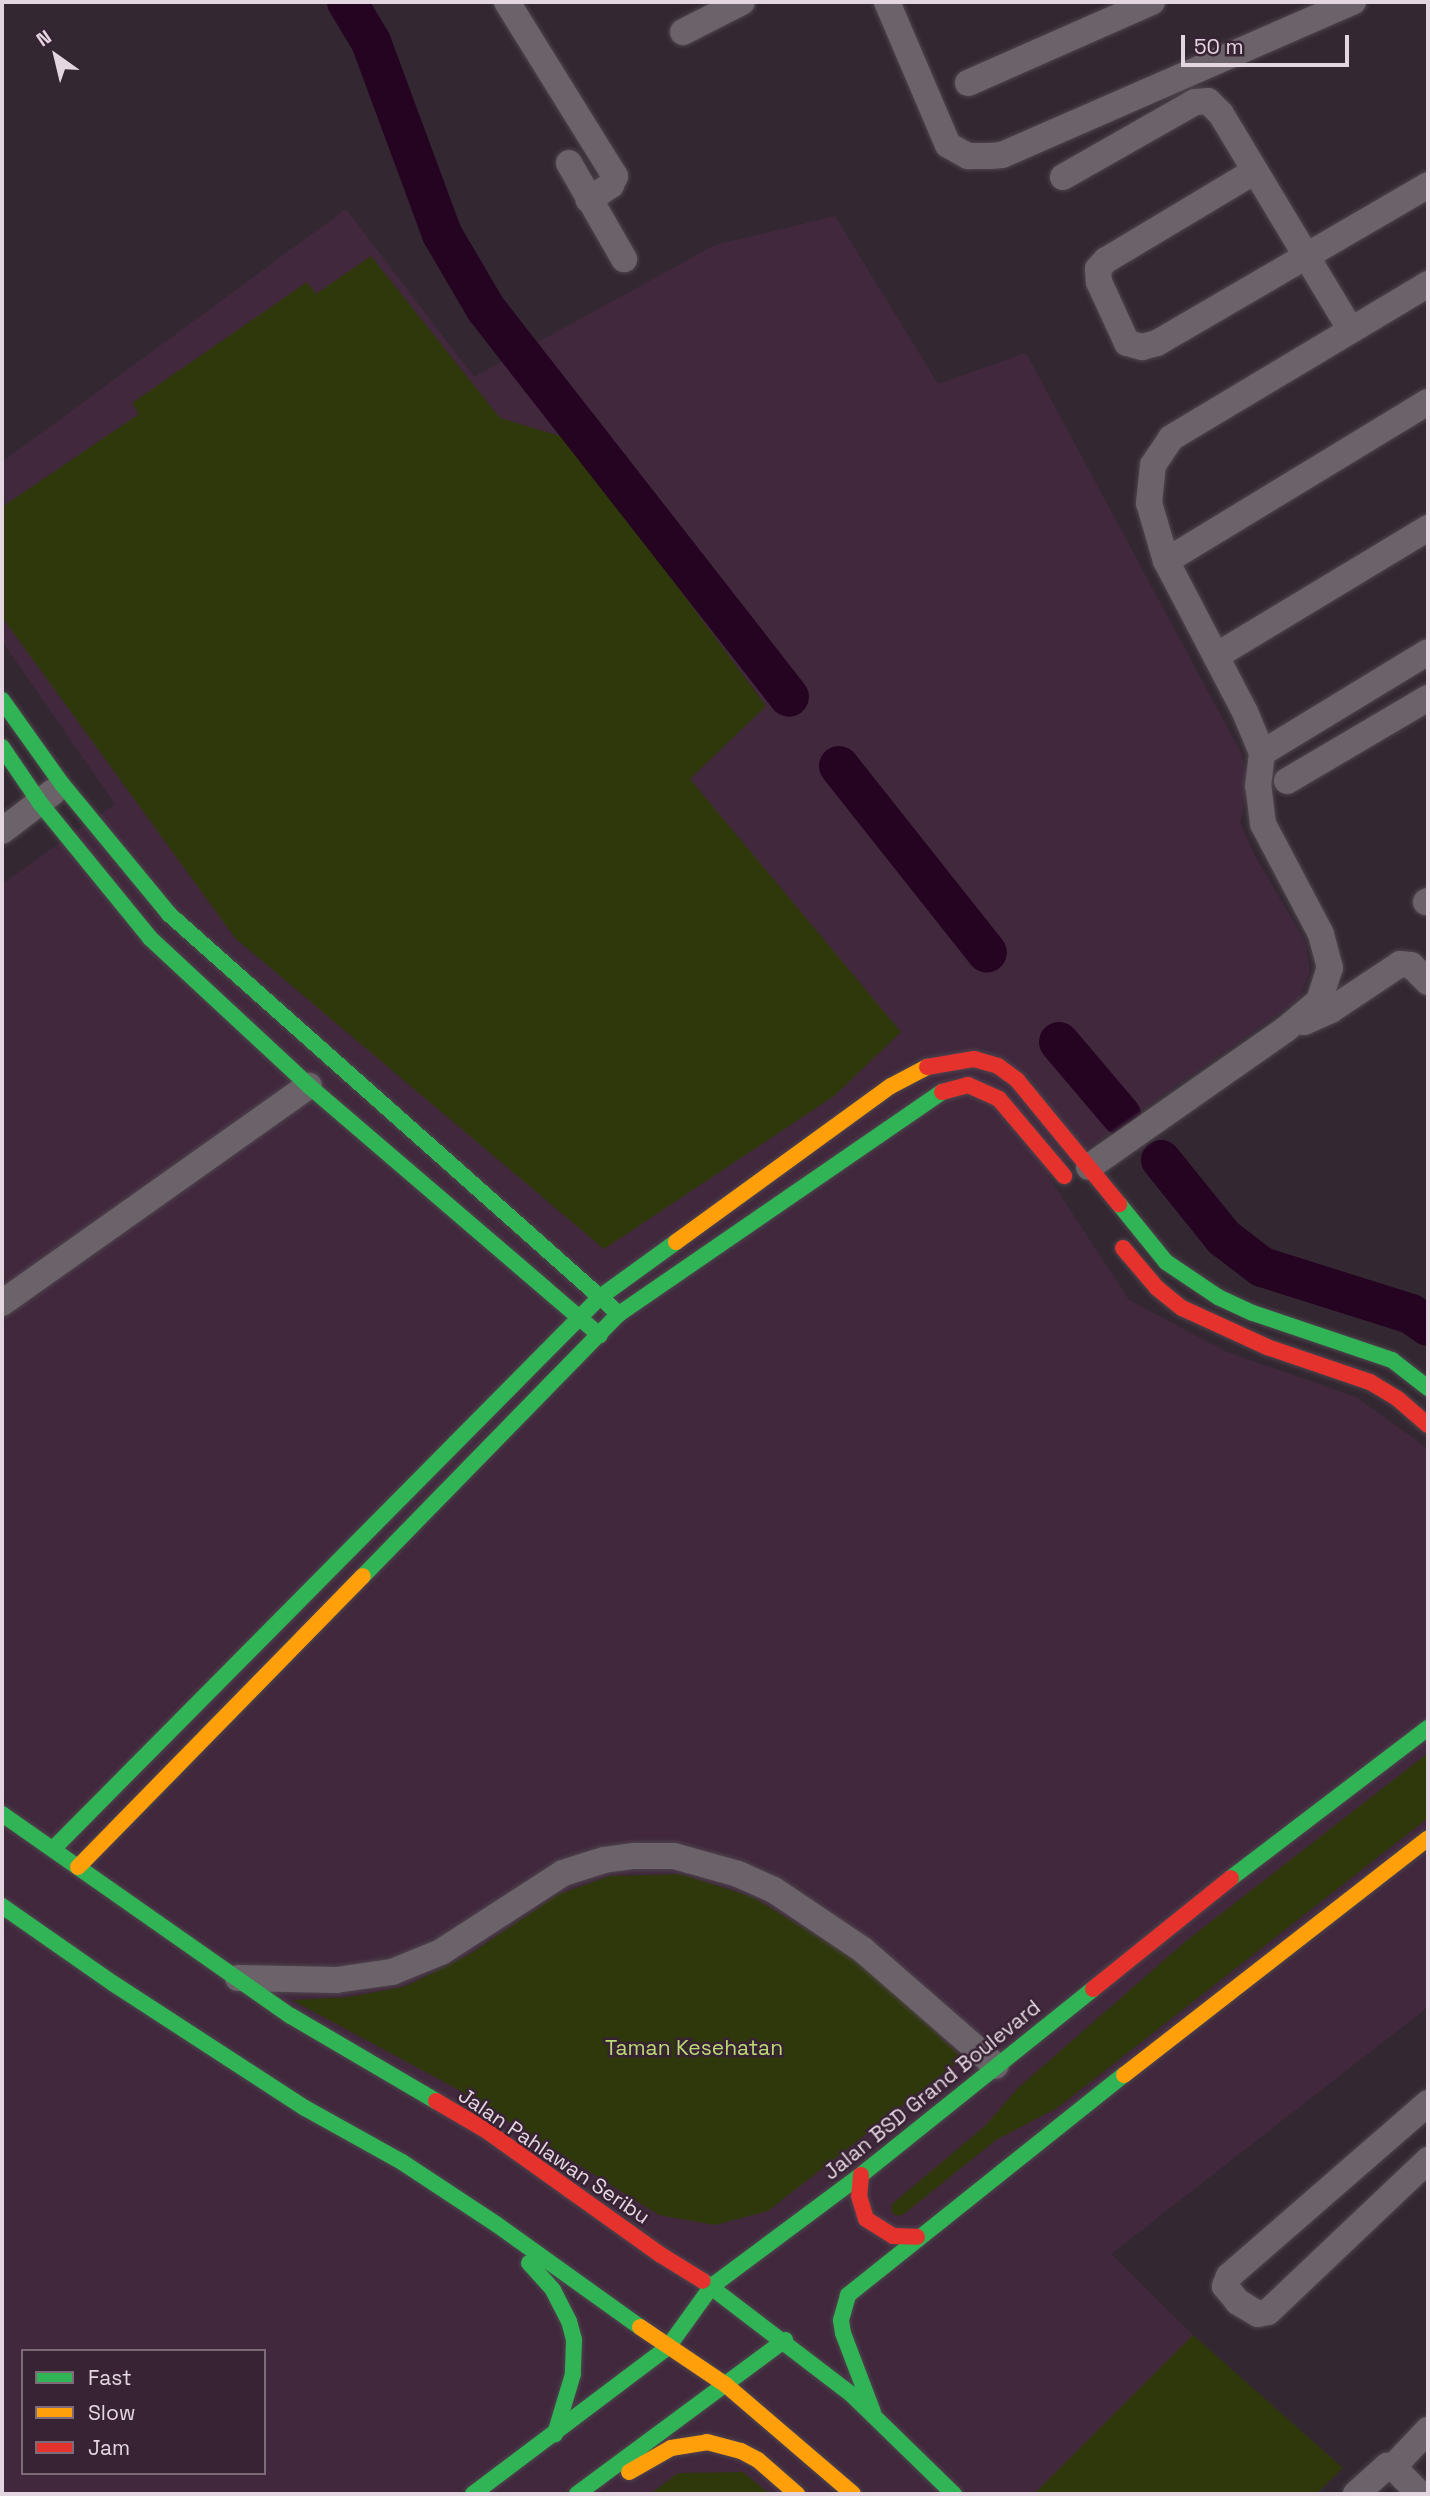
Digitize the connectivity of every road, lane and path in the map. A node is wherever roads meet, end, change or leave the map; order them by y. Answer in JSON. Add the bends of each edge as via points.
{"nodes":[{"id":1,"x":507,"y":2,"type":"edge"},
{"id":2,"x":742,"y":2,"type":"edge"},
{"id":3,"x":887,"y":2,"type":"edge"},
{"id":4,"x":1152,"y":2,"type":"edge"},
{"id":5,"x":1353,"y":2,"type":"edge"},
{"id":6,"x":683,"y":32,"type":"dead end"},
{"id":7,"x":968,"y":83,"type":"dead end"},
{"id":8,"x":569,"y":163,"type":"dead end"},
{"id":9,"x":1255,"y":171,"type":"junction"},
{"id":10,"x":1063,"y":177,"type":"dead end"},
{"id":11,"x":1428,"y":185,"type":"edge"},
{"id":12,"x":589,"y":200,"type":"junction"},
{"id":13,"x":1307,"y":255,"type":"junction"},
{"id":14,"x":624,"y":259,"type":"dead end"},
{"id":15,"x":1428,"y":284,"type":"edge"},
{"id":16,"x":1351,"y":330,"type":"junction"},
{"id":17,"x":1428,"y":402,"type":"edge"},
{"id":18,"x":1428,"y":528,"type":"edge"},
{"id":19,"x":1166,"y":561,"type":"junction"},
{"id":20,"x":1428,"y":652,"type":"edge"},
{"id":21,"x":1216,"y":656,"type":"junction"},
{"id":22,"x":1428,"y":698,"type":"edge"},
{"id":23,"x":2,"y":700,"type":"edge"},
{"id":24,"x":2,"y":747,"type":"edge"},
{"id":25,"x":1262,"y":753,"type":"junction"},
{"id":26,"x":1287,"y":781,"type":"dead end"},
{"id":27,"x":62,"y":784,"type":"junction"},
{"id":28,"x":40,"y":803,"type":"junction"},
{"id":29,"x":2,"y":831,"type":"edge"},
{"id":30,"x":1428,"y":982,"type":"edge"},
{"id":31,"x":1286,"y":1029,"type":"junction"},
{"id":32,"x":309,"y":1086,"type":"junction"},
{"id":33,"x":1082,"y":1178,"type":"junction"},
{"id":34,"x":1116,"y":1239,"type":"dead end"},
{"id":35,"x":600,"y":1297,"type":"junction"},
{"id":36,"x":2,"y":1303,"type":"edge"},
{"id":37,"x":619,"y":1314,"type":"junction"},
{"id":38,"x":581,"y":1318,"type":"junction"},
{"id":39,"x":601,"y":1335,"type":"junction"},
{"id":40,"x":1428,"y":1388,"type":"edge"},
{"id":41,"x":1428,"y":1425,"type":"edge"},
{"id":42,"x":301,"y":1599,"type":"junction"},
{"id":43,"x":321,"y":1620,"type":"junction"},
{"id":44,"x":1428,"y":1728,"type":"edge"},
{"id":45,"x":2,"y":1814,"type":"edge"},
{"id":46,"x":1428,"y":1838,"type":"edge"},
{"id":47,"x":53,"y":1849,"type":"junction"},
{"id":48,"x":78,"y":1867,"type":"junction"},
{"id":49,"x":2,"y":1906,"type":"edge"},
{"id":50,"x":236,"y":1977,"type":"junction"},
{"id":51,"x":996,"y":2066,"type":"junction"},
{"id":52,"x":1428,"y":2103,"type":"edge"},
{"id":53,"x":1428,"y":2160,"type":"edge"},
{"id":54,"x":862,"y":2175,"type":"junction"},
{"id":55,"x":496,"y":2224,"type":"junction"},
{"id":56,"x":917,"y":2237,"type":"junction"},
{"id":57,"x":712,"y":2286,"type":"junction"},
{"id":58,"x":785,"y":2340,"type":"junction"},
{"id":59,"x":668,"y":2347,"type":"junction"},
{"id":60,"x":726,"y":2385,"type":"junction"},
{"id":61,"x":875,"y":2416,"type":"junction"},
{"id":62,"x":1428,"y":2430,"type":"edge"},
{"id":63,"x":555,"y":2434,"type":"junction"},
{"id":64,"x":535,"y":2449,"type":"junction"},
{"id":65,"x":555,"y":2457,"type":"dead end"},
{"id":66,"x":1387,"y":2467,"type":"junction"},
{"id":67,"x":570,"y":2477,"type":"dead end"},
{"id":68,"x":473,"y":2494,"type":"edge"},
{"id":69,"x":568,"y":2494,"type":"edge"},
{"id":70,"x":577,"y":2494,"type":"edge"},
{"id":71,"x":588,"y":2494,"type":"edge"},
{"id":72,"x":797,"y":2494,"type":"edge"},
{"id":73,"x":853,"y":2494,"type":"edge"},
{"id":74,"x":954,"y":2494,"type":"edge"},
{"id":75,"x":1356,"y":2494,"type":"edge"},
{"id":76,"x":1420,"y":2494,"type":"edge"}],
"edges":[{"from":1,"to":12,"type":"street","via":[[615,176],[611,186]]},
{"from":2,"to":6,"type":"street"},
{"from":3,"to":5,"type":"street","via":[[948,145],[968,156],[1002,155]]},
{"from":4,"to":7,"type":"street"},
{"from":8,"to":12,"type":"street"},
{"from":9,"to":10,"type":"street","via":[[1221,114],[1208,101],[1195,102]]},
{"from":9,"to":13,"type":"street"},
{"from":9,"to":13,"type":"street","via":[[1098,269],[1099,282],[1127,343],[1142,347],[1157,343]]},
{"from":11,"to":13,"type":"street"},
{"from":12,"to":14,"type":"street"},
{"from":13,"to":16,"type":"street"},
{"from":15,"to":16,"type":"street"},
{"from":16,"to":19,"type":"street","via":[[1171,438],[1153,464],[1149,503]]},
{"from":17,"to":19,"type":"street"},
{"from":18,"to":21,"type":"street"},
{"from":19,"to":21,"type":"street"},
{"from":20,"to":25,"type":"street"},
{"from":21,"to":25,"type":"street"},
{"from":22,"to":26,"type":"street"},
{"from":23,"to":27,"type":"street"},
{"from":24,"to":28,"type":"street"},
{"from":25,"to":31,"type":"street","via":[[1258,786],[1263,824],[1321,934],[1330,968],[1319,1001]]},
{"from":27,"to":28,"type":"street"},
{"from":27,"to":35,"type":"street","via":[[169,914]]},
{"from":28,"to":29,"type":"street"},
{"from":28,"to":32,"type":"street","via":[[150,938]]},
{"from":30,"to":31,"type":"street","via":[[1411,965],[1400,964],[1331,1010]]},
{"from":31,"to":33,"type":"street"},
{"from":32,"to":36,"type":"street"},
{"from":32,"to":38,"type":"street"},
{"from":33,"to":35,"type":"street","via":[[1017,1080],[998,1066],[974,1059],[938,1063],[891,1086]]},
{"from":33,"to":37,"type":"street","via":[[999,1099],[968,1085],[950,1089],[931,1097]]},
{"from":33,"to":40,"type":"street","via":[[1167,1262],[1218,1297],[1392,1360]]},
{"from":34,"to":41,"type":"street","via":[[1157,1288],[1182,1308],[1267,1347],[1370,1382]]},
{"from":35,"to":37,"type":"street"},
{"from":35,"to":38,"type":"street"},
{"from":37,"to":39,"type":"street"},
{"from":38,"to":39,"type":"street"},
{"from":38,"to":42,"type":"street"},
{"from":39,"to":43,"type":"street"},
{"from":42,"to":43,"type":"street"},
{"from":42,"to":47,"type":"street"},
{"from":43,"to":48,"type":"street"},
{"from":44,"to":51,"type":"street","name":"Jalan BSD Grand Boulevard"},
{"from":45,"to":47,"type":"street","name":"Jalan Pahlawan Seribu"},
{"from":46,"to":56,"type":"street"},
{"from":47,"to":48,"type":"street","name":"Jalan Pahlawan Seribu"},
{"from":48,"to":50,"type":"street","name":"Jalan Pahlawan Seribu"},
{"from":49,"to":55,"type":"street","via":[[305,2108],[402,2162]]},
{"from":50,"to":51,"type":"street","via":[[336,1980],[392,1972],[441,1952],[563,1874],[604,1860],[674,1856],[738,1874],[774,1890],[863,1950]]},
{"from":50,"to":57,"type":"street","name":"Jalan Pahlawan Seribu","via":[[312,2029],[487,2131]]},
{"from":51,"to":54,"type":"street","name":"Jalan BSD Grand Boulevard"},
{"from":52,"to":53,"type":"street","via":[[1229,2276],[1225,2286],[1238,2302],[1258,2314],[1268,2312]]},
{"from":54,"to":56,"type":"street","via":[[859,2196],[866,2219],[893,2236]]},
{"from":54,"to":57,"type":"street","name":"Jalan BSD Grand Boulevard"},
{"from":55,"to":59,"type":"street"},
{"from":55,"to":63,"type":"street","via":[[553,2290],[569,2321],[574,2340],[573,2374]]},
{"from":56,"to":61,"type":"street","via":[[848,2295],[841,2320]]},
{"from":57,"to":58,"type":"street","name":"Jalan Pahlawan Seribu"},
{"from":57,"to":59,"type":"street","name":"Jalan BSD Grand Boulevard"},
{"from":58,"to":60,"type":"street"},
{"from":58,"to":61,"type":"street","name":"Jalan Pahlawan Seribu"},
{"from":59,"to":60,"type":"street"},
{"from":59,"to":63,"type":"street","name":"Jalan BSD Grand Boulevard"},
{"from":60,"to":70,"type":"street"},
{"from":60,"to":73,"type":"street"},
{"from":61,"to":74,"type":"street","name":"Jalan Pahlawan Seribu"},
{"from":62,"to":66,"type":"street"},
{"from":63,"to":64,"type":"street","name":"Jalan BSD Grand Boulevard"},
{"from":64,"to":65,"type":"street"},
{"from":64,"to":68,"type":"street","name":"Jalan BSD Grand Boulevard"},
{"from":66,"to":75,"type":"street"},
{"from":66,"to":76,"type":"street"},
{"from":67,"to":69,"type":"street"},
{"from":71,"to":72,"type":"street","via":[[671,2448],[707,2442],[750,2456]]}]}
